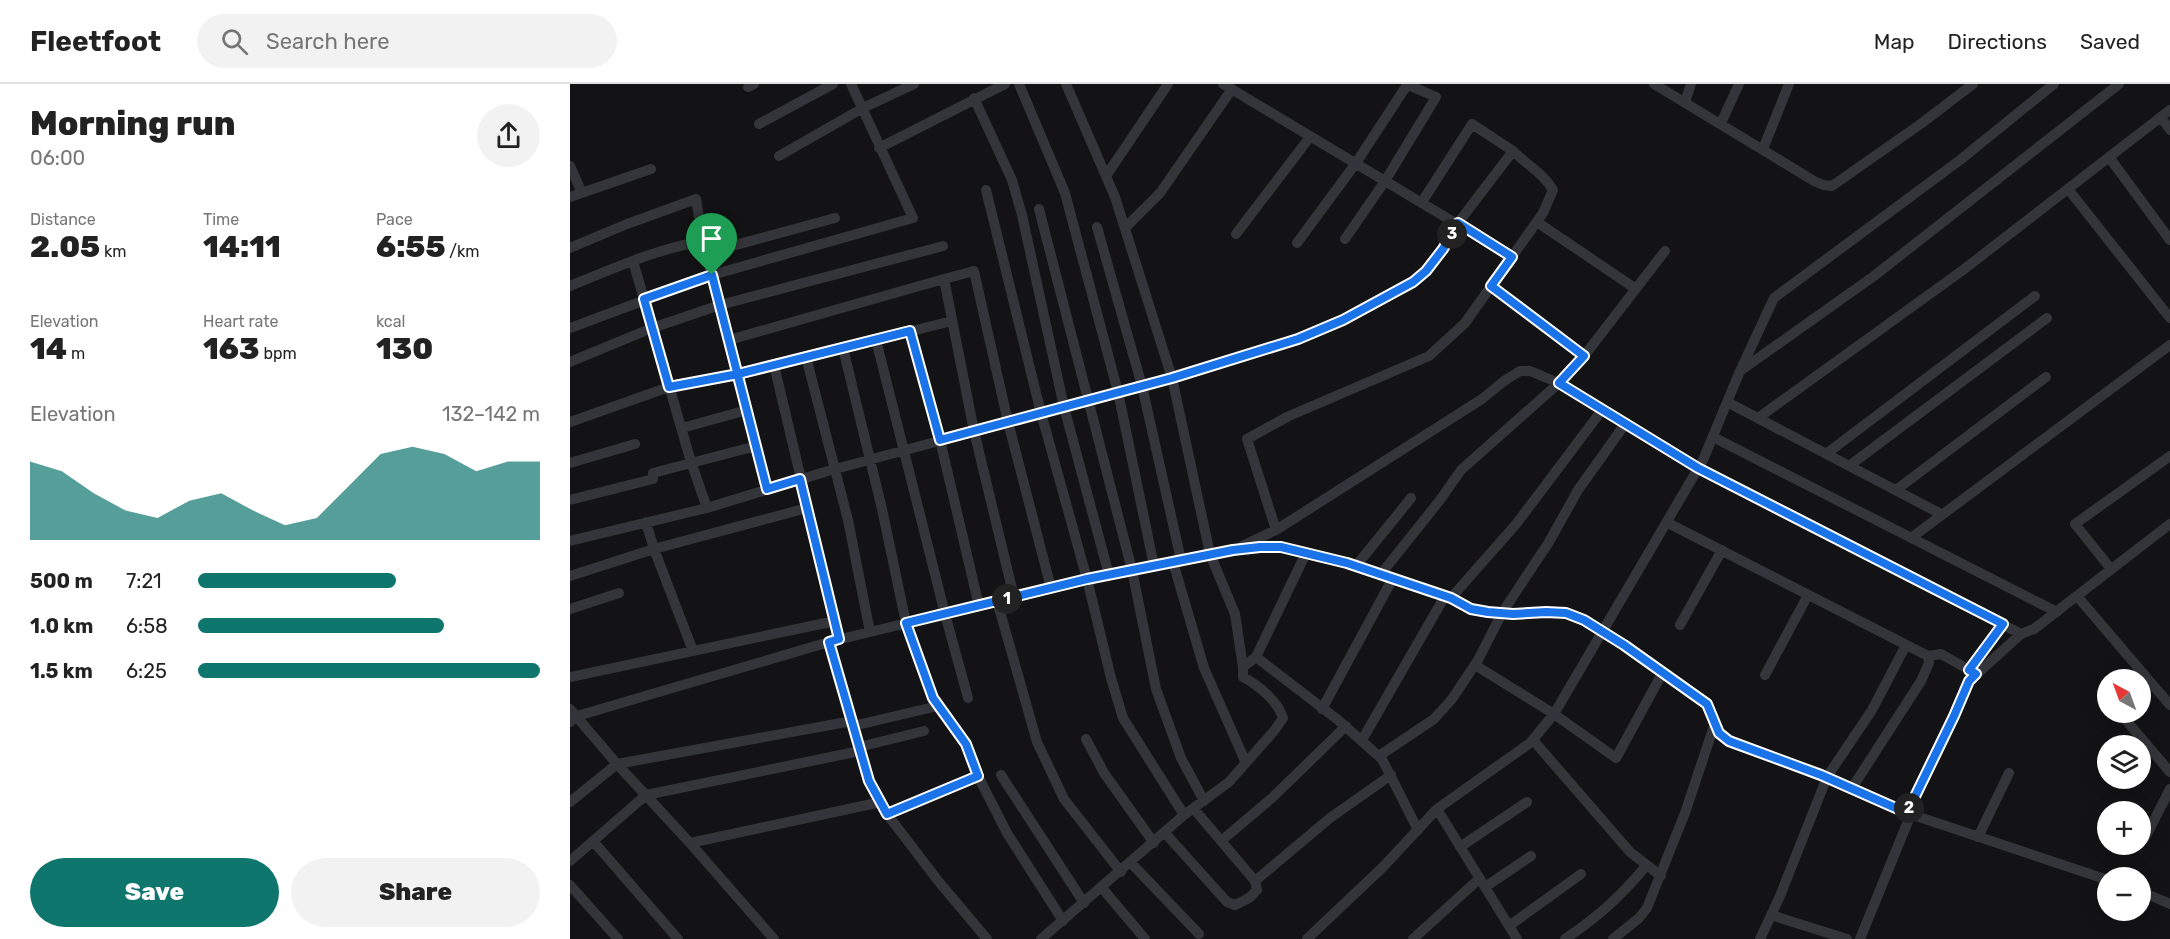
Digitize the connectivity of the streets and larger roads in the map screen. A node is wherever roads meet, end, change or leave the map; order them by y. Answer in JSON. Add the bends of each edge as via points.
{"nodes":[{"id":1,"x":833,"y":84,"type":"edge"},
{"id":2,"x":851,"y":84,"type":"edge"},
{"id":3,"x":914,"y":84,"type":"edge"},
{"id":4,"x":1005,"y":84,"type":"edge"},
{"id":5,"x":1019,"y":84,"type":"edge"},
{"id":6,"x":1066,"y":84,"type":"edge"},
{"id":7,"x":1168,"y":84,"type":"edge"},
{"id":8,"x":1406,"y":84,"type":"edge"},
{"id":9,"x":1654,"y":84,"type":"edge"},
{"id":10,"x":1691,"y":84,"type":"edge"},
{"id":11,"x":1738,"y":84,"type":"edge"},
{"id":12,"x":1789,"y":84,"type":"edge"},
{"id":13,"x":1973,"y":84,"type":"edge"},
{"id":14,"x":2054,"y":84,"type":"edge"},
{"id":15,"x":2119,"y":84,"type":"edge"},
{"id":16,"x":1227,"y":87,"type":"edge"},
{"id":17,"x":975,"y":98,"type":"junction"},
{"id":18,"x":1685,"y":102,"type":"junction"},
{"id":19,"x":863,"y":108,"type":"junction"},
{"id":20,"x":2166,"y":114,"type":"edge"},
{"id":21,"x":1721,"y":123,"type":"junction"},
{"id":22,"x":759,"y":124,"type":"dead end"},
{"id":23,"x":2170,"y":130,"type":"edge"},
{"id":24,"x":1310,"y":137,"type":"junction"},
{"id":25,"x":879,"y":148,"type":"junction"},
{"id":26,"x":1763,"y":149,"type":"junction"},
{"id":27,"x":1513,"y":151,"type":"junction"},
{"id":28,"x":779,"y":156,"type":"dead end"},
{"id":29,"x":2109,"y":157,"type":"junction"},
{"id":30,"x":1356,"y":164,"type":"junction"},
{"id":31,"x":570,"y":166,"type":"edge"},
{"id":32,"x":651,"y":169,"type":"dead end"},
{"id":33,"x":1106,"y":176,"type":"junction"},
{"id":34,"x":1385,"y":181,"type":"junction"},
{"id":35,"x":2068,"y":189,"type":"junction"},
{"id":36,"x":986,"y":190,"type":"dead end"},
{"id":37,"x":582,"y":193,"type":"junction"},
{"id":38,"x":570,"y":198,"type":"edge"},
{"id":39,"x":1422,"y":202,"type":"junction"},
{"id":40,"x":1039,"y":209,"type":"dead end"},
{"id":41,"x":834,"y":219,"type":"dead end"},
{"id":42,"x":1537,"y":222,"type":"junction"},
{"id":43,"x":1458,"y":223,"type":"junction"},
{"id":44,"x":1097,"y":227,"type":"dead end"},
{"id":45,"x":1125,"y":228,"type":"junction"},
{"id":46,"x":1236,"y":234,"type":"dead end"},
{"id":47,"x":1345,"y":239,"type":"dead end"},
{"id":48,"x":2170,"y":240,"type":"edge"},
{"id":49,"x":703,"y":241,"type":"junction"},
{"id":50,"x":1297,"y":243,"type":"dead end"},
{"id":51,"x":943,"y":246,"type":"dead end"},
{"id":52,"x":570,"y":248,"type":"edge"},
{"id":53,"x":1665,"y":251,"type":"dead end"},
{"id":54,"x":706,"y":253,"type":"junction"},
{"id":55,"x":1512,"y":257,"type":"junction"},
{"id":56,"x":633,"y":261,"type":"junction"},
{"id":57,"x":712,"y":275,"type":"junction"},
{"id":58,"x":944,"y":279,"type":"junction"},
{"id":59,"x":570,"y":286,"type":"edge"},
{"id":60,"x":1491,"y":286,"type":"junction"},
{"id":61,"x":1636,"y":289,"type":"junction"},
{"id":62,"x":2035,"y":297,"type":"dead end"},
{"id":63,"x":644,"y":299,"type":"junction"},
{"id":64,"x":720,"y":305,"type":"junction"},
{"id":65,"x":2047,"y":318,"type":"dead end"},
{"id":66,"x":2170,"y":318,"type":"edge"},
{"id":67,"x":952,"y":321,"type":"junction"},
{"id":68,"x":570,"y":328,"type":"edge"},
{"id":69,"x":652,"y":328,"type":"junction"},
{"id":70,"x":910,"y":331,"type":"junction"},
{"id":71,"x":729,"y":340,"type":"junction"},
{"id":72,"x":876,"y":340,"type":"junction"},
{"id":73,"x":2170,"y":345,"type":"edge"},
{"id":74,"x":843,"y":348,"type":"junction"},
{"id":75,"x":1584,"y":356,"type":"junction"},
{"id":76,"x":806,"y":357,"type":"junction"},
{"id":77,"x":570,"y":362,"type":"edge"},
{"id":78,"x":774,"y":365,"type":"junction"},
{"id":79,"x":1740,"y":371,"type":"junction"},
{"id":80,"x":738,"y":374,"type":"junction"},
{"id":81,"x":2046,"y":377,"type":"dead end"},
{"id":82,"x":1172,"y":378,"type":"junction"},
{"id":83,"x":1559,"y":383,"type":"junction"},
{"id":84,"x":1142,"y":386,"type":"junction"},
{"id":85,"x":669,"y":387,"type":"junction"},
{"id":86,"x":1118,"y":393,"type":"junction"},
{"id":87,"x":1089,"y":400,"type":"junction"},
{"id":88,"x":1727,"y":402,"type":"junction"},
{"id":89,"x":1064,"y":407,"type":"junction"},
{"id":90,"x":747,"y":410,"type":"junction"},
{"id":91,"x":1602,"y":410,"type":"junction"},
{"id":92,"x":1041,"y":413,"type":"junction"},
{"id":93,"x":1758,"y":418,"type":"junction"},
{"id":94,"x":570,"y":422,"type":"edge"},
{"id":95,"x":1008,"y":422,"type":"junction"},
{"id":96,"x":1625,"y":424,"type":"junction"},
{"id":97,"x":682,"y":428,"type":"junction"},
{"id":98,"x":974,"y":431,"type":"junction"},
{"id":99,"x":1713,"y":437,"type":"junction"},
{"id":100,"x":940,"y":440,"type":"junction"},
{"id":101,"x":635,"y":444,"type":"dead end"},
{"id":102,"x":756,"y":446,"type":"junction"},
{"id":103,"x":903,"y":450,"type":"junction"},
{"id":104,"x":1826,"y":454,"type":"junction"},
{"id":105,"x":2170,"y":456,"type":"edge"},
{"id":106,"x":871,"y":459,"type":"junction"},
{"id":107,"x":691,"y":462,"type":"junction"},
{"id":108,"x":570,"y":463,"type":"edge"},
{"id":109,"x":1849,"y":466,"type":"junction"},
{"id":110,"x":1698,"y":468,"type":"junction"},
{"id":111,"x":835,"y":469,"type":"junction"},
{"id":112,"x":800,"y":479,"type":"junction"},
{"id":113,"x":767,"y":489,"type":"junction"},
{"id":114,"x":1896,"y":490,"type":"junction"},
{"id":115,"x":1412,"y":498,"type":"dead end"},
{"id":116,"x":570,"y":500,"type":"edge"},
{"id":117,"x":706,"y":508,"type":"junction"},
{"id":118,"x":807,"y":508,"type":"junction"},
{"id":119,"x":1941,"y":514,"type":"junction"},
{"id":120,"x":646,"y":522,"type":"junction"},
{"id":121,"x":1668,"y":523,"type":"junction"},
{"id":122,"x":2170,"y":524,"type":"edge"},
{"id":123,"x":1276,"y":530,"type":"junction"},
{"id":124,"x":1911,"y":538,"type":"junction"},
{"id":125,"x":570,"y":541,"type":"edge"},
{"id":126,"x":654,"y":549,"type":"junction"},
{"id":127,"x":1233,"y":550,"type":"junction"},
{"id":128,"x":1722,"y":550,"type":"junction"},
{"id":129,"x":1306,"y":553,"type":"junction"},
{"id":130,"x":1209,"y":555,"type":"junction"},
{"id":131,"x":1177,"y":561,"type":"junction"},
{"id":132,"x":1154,"y":566,"type":"junction"},
{"id":133,"x":1356,"y":566,"type":"junction"},
{"id":134,"x":2111,"y":569,"type":"junction"},
{"id":135,"x":1131,"y":570,"type":"junction"},
{"id":136,"x":1382,"y":574,"type":"junction"},
{"id":137,"x":1108,"y":575,"type":"junction"},
{"id":138,"x":570,"y":576,"type":"edge"},
{"id":139,"x":1393,"y":578,"type":"junction"},
{"id":140,"x":1087,"y":579,"type":"junction"},
{"id":141,"x":1052,"y":588,"type":"junction"},
{"id":142,"x":619,"y":593,"type":"dead end"},
{"id":143,"x":1808,"y":595,"type":"junction"},
{"id":144,"x":2077,"y":596,"type":"junction"},
{"id":145,"x":1014,"y":597,"type":"junction"},
{"id":146,"x":1448,"y":597,"type":"junction"},
{"id":147,"x":997,"y":601,"type":"junction"},
{"id":148,"x":979,"y":606,"type":"junction"},
{"id":149,"x":570,"y":609,"type":"edge"},
{"id":150,"x":2057,"y":612,"type":"junction"},
{"id":151,"x":1502,"y":613,"type":"junction"},
{"id":152,"x":945,"y":614,"type":"junction"},
{"id":153,"x":835,"y":621,"type":"junction"},
{"id":154,"x":906,"y":623,"type":"junction"},
{"id":155,"x":2003,"y":624,"type":"junction"},
{"id":156,"x":1680,"y":625,"type":"dead end"},
{"id":157,"x":1602,"y":631,"type":"junction"},
{"id":158,"x":870,"y":632,"type":"junction"},
{"id":159,"x":2021,"y":634,"type":"junction"},
{"id":160,"x":834,"y":641,"type":"junction"},
{"id":161,"x":1906,"y":645,"type":"junction"},
{"id":162,"x":693,"y":651,"type":"junction"},
{"id":163,"x":1928,"y":656,"type":"junction"},
{"id":164,"x":1256,"y":657,"type":"junction"},
{"id":165,"x":1475,"y":665,"type":"junction"},
{"id":166,"x":1243,"y":667,"type":"junction"},
{"id":167,"x":1663,"y":672,"type":"junction"},
{"id":168,"x":1973,"y":672,"type":"junction"},
{"id":169,"x":1765,"y":675,"type":"dead end"},
{"id":170,"x":570,"y":677,"type":"edge"},
{"id":171,"x":968,"y":698,"type":"dead end"},
{"id":172,"x":2170,"y":705,"type":"edge"},
{"id":173,"x":938,"y":706,"type":"junction"},
{"id":174,"x":1322,"y":709,"type":"junction"},
{"id":175,"x":1554,"y":714,"type":"junction"},
{"id":176,"x":572,"y":715,"type":"edge"},
{"id":177,"x":1715,"y":723,"type":"junction"},
{"id":178,"x":2128,"y":723,"type":"edge"},
{"id":179,"x":852,"y":724,"type":"junction"},
{"id":180,"x":1346,"y":726,"type":"junction"},
{"id":181,"x":924,"y":731,"type":"dead end"},
{"id":182,"x":1086,"y":739,"type":"dead end"},
{"id":183,"x":1362,"y":740,"type":"junction"},
{"id":184,"x":1533,"y":740,"type":"junction"},
{"id":185,"x":860,"y":749,"type":"junction"},
{"id":186,"x":1379,"y":756,"type":"junction"},
{"id":187,"x":1246,"y":763,"type":"junction"},
{"id":188,"x":617,"y":764,"type":"junction"},
{"id":189,"x":2170,"y":772,"type":"edge"},
{"id":190,"x":2009,"y":773,"type":"dead end"},
{"id":191,"x":1001,"y":775,"type":"dead end"},
{"id":192,"x":1391,"y":775,"type":"junction"},
{"id":193,"x":978,"y":776,"type":"junction"},
{"id":194,"x":1827,"y":777,"type":"junction"},
{"id":195,"x":1852,"y":788,"type":"junction"},
{"id":196,"x":2170,"y":789,"type":"edge"},
{"id":197,"x":646,"y":795,"type":"junction"},
{"id":198,"x":1204,"y":801,"type":"junction"},
{"id":199,"x":570,"y":802,"type":"edge"},
{"id":200,"x":881,"y":802,"type":"junction"},
{"id":201,"x":1527,"y":802,"type":"dead end"},
{"id":202,"x":1437,"y":809,"type":"junction"},
{"id":203,"x":1189,"y":812,"type":"junction"},
{"id":204,"x":887,"y":814,"type":"junction"},
{"id":205,"x":1909,"y":814,"type":"junction"},
{"id":206,"x":2151,"y":826,"type":"edge"},
{"id":207,"x":1418,"y":830,"type":"junction"},
{"id":208,"x":1165,"y":833,"type":"junction"},
{"id":209,"x":1978,"y":837,"type":"junction"},
{"id":210,"x":593,"y":841,"type":"junction"},
{"id":211,"x":1221,"y":841,"type":"junction"},
{"id":212,"x":690,"y":843,"type":"junction"},
{"id":213,"x":1154,"y":843,"type":"junction"},
{"id":214,"x":1460,"y":847,"type":"junction"},
{"id":215,"x":1531,"y":856,"type":"dead end"},
{"id":216,"x":570,"y":861,"type":"edge"},
{"id":217,"x":1131,"y":863,"type":"junction"},
{"id":218,"x":1646,"y":866,"type":"junction"},
{"id":219,"x":1120,"y":872,"type":"junction"},
{"id":220,"x":1581,"y":874,"type":"dead end"},
{"id":221,"x":1660,"y":876,"type":"junction"},
{"id":222,"x":2097,"y":876,"type":"edge"},
{"id":223,"x":1255,"y":880,"type":"junction"},
{"id":224,"x":1482,"y":883,"type":"junction"},
{"id":225,"x":570,"y":885,"type":"edge"},
{"id":226,"x":1102,"y":888,"type":"junction"},
{"id":227,"x":2151,"y":896,"type":"edge"},
{"id":228,"x":1084,"y":903,"type":"junction"},
{"id":229,"x":2170,"y":904,"type":"edge"},
{"id":230,"x":1771,"y":915,"type":"junction"},
{"id":231,"x":1063,"y":921,"type":"junction"},
{"id":232,"x":1509,"y":926,"type":"junction"},
{"id":233,"x":1199,"y":934,"type":"dead end"},
{"id":234,"x":618,"y":939,"type":"edge"},
{"id":235,"x":678,"y":939,"type":"edge"},
{"id":236,"x":774,"y":939,"type":"edge"},
{"id":237,"x":987,"y":939,"type":"edge"},
{"id":238,"x":1041,"y":939,"type":"edge"},
{"id":239,"x":1145,"y":939,"type":"edge"},
{"id":240,"x":1307,"y":939,"type":"edge"},
{"id":241,"x":1413,"y":939,"type":"edge"},
{"id":242,"x":1517,"y":939,"type":"edge"},
{"id":243,"x":1565,"y":939,"type":"edge"},
{"id":244,"x":1613,"y":939,"type":"edge"},
{"id":245,"x":1760,"y":939,"type":"edge"},
{"id":246,"x":1847,"y":939,"type":"edge"},
{"id":247,"x":1860,"y":939,"type":"edge"}],
"edges":[{"from":1,"to":22,"type":"street"},
{"from":2,"to":19,"type":"street"},
{"from":3,"to":19,"type":"street"},
{"from":4,"to":17,"type":"street"},
{"from":5,"to":86,"type":"street","via":[[1065,193]]},
{"from":6,"to":33,"type":"street"},
{"from":7,"to":33,"type":"street"},
{"from":8,"to":30,"type":"street"},
{"from":8,"to":34,"type":"street","via":[[1437,97]]},
{"from":9,"to":18,"type":"street"},
{"from":10,"to":18,"type":"street"},
{"from":11,"to":21,"type":"street"},
{"from":12,"to":26,"type":"street"},
{"from":13,"to":26,"type":"street","via":[[1832,186],[1814,181]]},
{"from":14,"to":79,"type":"street","via":[[1960,160],[1774,298]]},
{"from":15,"to":79,"type":"street","via":[[1874,276]]},
{"from":16,"to":24,"type":"street"},
{"from":16,"to":45,"type":"street","via":[[1160,193]]},
{"from":17,"to":25,"type":"street"},
{"from":17,"to":89,"type":"street","via":[[1012,180]]},
{"from":18,"to":21,"type":"street"},
{"from":19,"to":25,"type":"street"},
{"from":19,"to":28,"type":"street"},
{"from":20,"to":23,"type":"street"},
{"from":20,"to":29,"type":"street"},
{"from":21,"to":26,"type":"street"},
{"from":24,"to":30,"type":"street"},
{"from":24,"to":46,"type":"street"},
{"from":25,"to":57,"type":"street","via":[[913,218]]},
{"from":27,"to":39,"type":"street","via":[[1472,124]]},
{"from":27,"to":42,"type":"street","via":[[1548,180],[1553,190]]},
{"from":27,"to":43,"type":"street"},
{"from":29,"to":35,"type":"street"},
{"from":29,"to":48,"type":"street"},
{"from":30,"to":34,"type":"street"},
{"from":30,"to":50,"type":"street"},
{"from":31,"to":37,"type":"street"},
{"from":32,"to":37,"type":"street"},
{"from":33,"to":45,"type":"street"},
{"from":34,"to":39,"type":"street"},
{"from":34,"to":47,"type":"street"},
{"from":35,"to":66,"type":"street"},
{"from":35,"to":93,"type":"street","via":[[1964,270]]},
{"from":36,"to":92,"type":"street"},
{"from":37,"to":38,"type":"street"},
{"from":39,"to":43,"type":"street"},
{"from":40,"to":87,"type":"street"},
{"from":41,"to":54,"type":"street"},
{"from":42,"to":55,"type":"street"},
{"from":42,"to":61,"type":"street"},
{"from":43,"to":55,"type":"street"},
{"from":43,"to":82,"type":"street","via":[[1443,249],[1413,282],[1343,320],[1298,339]]},
{"from":44,"to":84,"type":"street"},
{"from":45,"to":82,"type":"street"},
{"from":49,"to":52,"type":"street","via":[[696,199]]},
{"from":49,"to":54,"type":"street"},
{"from":49,"to":56,"type":"street"},
{"from":51,"to":64,"type":"street"},
{"from":53,"to":61,"type":"street"},
{"from":54,"to":57,"type":"street"},
{"from":55,"to":60,"type":"street"},
{"from":56,"to":59,"type":"street"},
{"from":56,"to":63,"type":"street"},
{"from":57,"to":63,"type":"street"},
{"from":57,"to":64,"type":"street"},
{"from":58,"to":67,"type":"street"},
{"from":58,"to":71,"type":"street"},
{"from":58,"to":95,"type":"street","via":[[974,271]]},
{"from":60,"to":75,"type":"street"},
{"from":60,"to":123,"type":"street","via":[[1465,323],[1429,356],[1289,416],[1247,439]]},
{"from":61,"to":75,"type":"street"},
{"from":62,"to":104,"type":"street"},
{"from":63,"to":68,"type":"street"},
{"from":63,"to":69,"type":"street"},
{"from":64,"to":69,"type":"street"},
{"from":64,"to":71,"type":"street"},
{"from":65,"to":109,"type":"street"},
{"from":67,"to":70,"type":"street"},
{"from":67,"to":98,"type":"street"},
{"from":69,"to":77,"type":"street"},
{"from":69,"to":85,"type":"street"},
{"from":70,"to":72,"type":"street"},
{"from":70,"to":100,"type":"street"},
{"from":71,"to":80,"type":"street"},
{"from":72,"to":74,"type":"street"},
{"from":72,"to":103,"type":"street"},
{"from":73,"to":119,"type":"street"},
{"from":74,"to":76,"type":"street"},
{"from":74,"to":106,"type":"street"},
{"from":75,"to":83,"type":"street"},
{"from":76,"to":78,"type":"street"},
{"from":76,"to":111,"type":"street"},
{"from":78,"to":80,"type":"street"},
{"from":78,"to":112,"type":"street"},
{"from":79,"to":88,"type":"street"},
{"from":80,"to":85,"type":"street"},
{"from":80,"to":90,"type":"street"},
{"from":81,"to":114,"type":"street"},
{"from":82,"to":84,"type":"street"},
{"from":82,"to":130,"type":"street"},
{"from":83,"to":91,"type":"street"},
{"from":83,"to":123,"type":"street","via":[[1520,371]]},
{"from":83,"to":136,"type":"street","via":[[1461,470]]},
{"from":84,"to":86,"type":"street"},
{"from":84,"to":131,"type":"street"},
{"from":85,"to":94,"type":"street"},
{"from":85,"to":97,"type":"street"},
{"from":86,"to":87,"type":"street"},
{"from":86,"to":132,"type":"street"},
{"from":87,"to":89,"type":"street"},
{"from":87,"to":135,"type":"street"},
{"from":88,"to":93,"type":"street"},
{"from":88,"to":99,"type":"street"},
{"from":89,"to":92,"type":"street"},
{"from":89,"to":137,"type":"street"},
{"from":90,"to":97,"type":"street"},
{"from":90,"to":102,"type":"street"},
{"from":91,"to":96,"type":"street"},
{"from":91,"to":146,"type":"street","via":[[1517,522]]},
{"from":92,"to":95,"type":"street"},
{"from":92,"to":140,"type":"street"},
{"from":93,"to":104,"type":"street"},
{"from":95,"to":98,"type":"street"},
{"from":95,"to":141,"type":"street"},
{"from":96,"to":110,"type":"street"},
{"from":96,"to":151,"type":"street","via":[[1578,490]]},
{"from":97,"to":107,"type":"street"},
{"from":98,"to":100,"type":"street"},
{"from":98,"to":145,"type":"street"},
{"from":99,"to":110,"type":"street"},
{"from":99,"to":124,"type":"street"},
{"from":100,"to":103,"type":"street"},
{"from":100,"to":148,"type":"street"},
{"from":101,"to":108,"type":"street"},
{"from":102,"to":107,"type":"street"},
{"from":102,"to":113,"type":"street"},
{"from":103,"to":106,"type":"street"},
{"from":103,"to":152,"type":"street"},
{"from":104,"to":109,"type":"street"},
{"from":105,"to":134,"type":"street","via":[[2075,524]]},
{"from":106,"to":111,"type":"street"},
{"from":106,"to":154,"type":"street"},
{"from":107,"to":116,"type":"street","via":[[653,473],[653,479]]},
{"from":107,"to":117,"type":"street"},
{"from":109,"to":114,"type":"street"},
{"from":110,"to":121,"type":"street"},
{"from":110,"to":155,"type":"street"},
{"from":111,"to":112,"type":"street"},
{"from":111,"to":158,"type":"street"},
{"from":112,"to":113,"type":"street"},
{"from":112,"to":118,"type":"street"},
{"from":113,"to":117,"type":"street"},
{"from":114,"to":119,"type":"street"},
{"from":115,"to":133,"type":"street"},
{"from":117,"to":120,"type":"street"},
{"from":118,"to":126,"type":"street"},
{"from":118,"to":153,"type":"street"},
{"from":119,"to":124,"type":"street"},
{"from":120,"to":125,"type":"street"},
{"from":120,"to":126,"type":"street"},
{"from":121,"to":128,"type":"street"},
{"from":121,"to":157,"type":"street"},
{"from":122,"to":134,"type":"street"},
{"from":123,"to":127,"type":"street"},
{"from":124,"to":150,"type":"street"},
{"from":126,"to":138,"type":"street"},
{"from":126,"to":162,"type":"street"},
{"from":127,"to":129,"type":"street","via":[[1281,547]]},
{"from":127,"to":130,"type":"street"},
{"from":128,"to":143,"type":"street"},
{"from":128,"to":156,"type":"street"},
{"from":129,"to":133,"type":"street"},
{"from":129,"to":164,"type":"street"},
{"from":130,"to":131,"type":"street"},
{"from":130,"to":166,"type":"street","via":[[1235,614]]},
{"from":131,"to":132,"type":"street"},
{"from":131,"to":187,"type":"street","via":[[1204,668]]},
{"from":132,"to":135,"type":"street"},
{"from":133,"to":136,"type":"street"},
{"from":134,"to":144,"type":"street"},
{"from":135,"to":137,"type":"street"},
{"from":135,"to":198,"type":"street","via":[[1156,690],[1181,758]]},
{"from":136,"to":139,"type":"street"},
{"from":137,"to":140,"type":"street"},
{"from":139,"to":146,"type":"street"},
{"from":139,"to":174,"type":"street"},
{"from":140,"to":141,"type":"street"},
{"from":140,"to":203,"type":"street","via":[[1124,718]]},
{"from":141,"to":145,"type":"street"},
{"from":142,"to":149,"type":"street"},
{"from":143,"to":161,"type":"street"},
{"from":143,"to":169,"type":"street"},
{"from":144,"to":150,"type":"street"},
{"from":144,"to":172,"type":"street"},
{"from":145,"to":147,"type":"street"},
{"from":146,"to":151,"type":"street","via":[[1471,609]]},
{"from":146,"to":183,"type":"street"},
{"from":147,"to":148,"type":"street"},
{"from":147,"to":219,"type":"street","via":[[1036,742],[1064,799]]},
{"from":148,"to":152,"type":"street"},
{"from":150,"to":159,"type":"street"},
{"from":151,"to":157,"type":"street","via":[[1566,613]]},
{"from":151,"to":165,"type":"street"},
{"from":152,"to":154,"type":"street"},
{"from":152,"to":171,"type":"street"},
{"from":153,"to":160,"type":"street"},
{"from":153,"to":162,"type":"street"},
{"from":154,"to":158,"type":"street"},
{"from":154,"to":173,"type":"street"},
{"from":155,"to":159,"type":"street"},
{"from":155,"to":168,"type":"street"},
{"from":157,"to":167,"type":"street"},
{"from":157,"to":175,"type":"street"},
{"from":158,"to":160,"type":"street"},
{"from":159,"to":168,"type":"street"},
{"from":160,"to":176,"type":"street"},
{"from":160,"to":179,"type":"street"},
{"from":161,"to":163,"type":"street"},
{"from":161,"to":194,"type":"street","via":[[1872,710]]},
{"from":162,"to":170,"type":"street"},
{"from":163,"to":168,"type":"street","via":[[1941,654]]},
{"from":163,"to":195,"type":"street","via":[[1921,681]]},
{"from":164,"to":166,"type":"street"},
{"from":164,"to":174,"type":"street"},
{"from":165,"to":175,"type":"street"},
{"from":165,"to":186,"type":"street","via":[[1434,719]]},
{"from":166,"to":187,"type":"street","via":[[1243,677],[1280,707],[1283,718]]},
{"from":167,"to":175,"type":"street","via":[[1616,758]]},
{"from":167,"to":177,"type":"street","via":[[1707,704]]},
{"from":168,"to":205,"type":"street"},
{"from":173,"to":179,"type":"street"},
{"from":173,"to":193,"type":"street","via":[[966,744]]},
{"from":174,"to":180,"type":"street"},
{"from":175,"to":184,"type":"street"},
{"from":176,"to":188,"type":"street"},
{"from":177,"to":194,"type":"street","via":[[1729,741]]},
{"from":177,"to":221,"type":"street"},
{"from":178,"to":189,"type":"street"},
{"from":179,"to":185,"type":"street"},
{"from":179,"to":188,"type":"street"},
{"from":180,"to":183,"type":"street"},
{"from":180,"to":211,"type":"street"},
{"from":181,"to":185,"type":"street"},
{"from":182,"to":213,"type":"street","via":[[1104,773]]},
{"from":183,"to":186,"type":"street"},
{"from":184,"to":202,"type":"street"},
{"from":184,"to":218,"type":"street"},
{"from":185,"to":197,"type":"street"},
{"from":185,"to":200,"type":"street","via":[[869,781]]},
{"from":186,"to":192,"type":"street"},
{"from":187,"to":198,"type":"street"},
{"from":188,"to":197,"type":"street"},
{"from":188,"to":199,"type":"street"},
{"from":190,"to":209,"type":"street"},
{"from":191,"to":228,"type":"street"},
{"from":192,"to":207,"type":"street"},
{"from":192,"to":223,"type":"street","via":[[1330,818]]},
{"from":193,"to":204,"type":"street"},
{"from":193,"to":231,"type":"street","via":[[1007,833]]},
{"from":194,"to":195,"type":"street"},
{"from":194,"to":230,"type":"street"},
{"from":195,"to":205,"type":"street"},
{"from":196,"to":206,"type":"street"},
{"from":197,"to":210,"type":"street"},
{"from":197,"to":212,"type":"street"},
{"from":198,"to":203,"type":"street"},
{"from":200,"to":204,"type":"street"},
{"from":200,"to":212,"type":"street"},
{"from":201,"to":214,"type":"street"},
{"from":202,"to":207,"type":"street"},
{"from":202,"to":214,"type":"street"},
{"from":203,"to":208,"type":"street"},
{"from":203,"to":211,"type":"street"},
{"from":204,"to":237,"type":"street"},
{"from":205,"to":209,"type":"street"},
{"from":205,"to":247,"type":"street"},
{"from":207,"to":240,"type":"street"},
{"from":208,"to":213,"type":"street"},
{"from":208,"to":223,"type":"street","via":[[1227,902],[1235,905],[1249,898],[1257,890]]},
{"from":209,"to":222,"type":"street"},
{"from":210,"to":216,"type":"street"},
{"from":210,"to":235,"type":"street"},
{"from":211,"to":223,"type":"street"},
{"from":212,"to":236,"type":"street"},
{"from":213,"to":217,"type":"street"},
{"from":214,"to":224,"type":"street"},
{"from":215,"to":224,"type":"street"},
{"from":217,"to":219,"type":"street"},
{"from":217,"to":233,"type":"street"},
{"from":218,"to":221,"type":"street"},
{"from":218,"to":243,"type":"street","via":[[1597,917]]},
{"from":219,"to":226,"type":"street"},
{"from":220,"to":232,"type":"street"},
{"from":221,"to":244,"type":"street","via":[[1647,908]]},
{"from":224,"to":232,"type":"street"},
{"from":224,"to":241,"type":"street"},
{"from":225,"to":234,"type":"street"},
{"from":226,"to":228,"type":"street"},
{"from":226,"to":239,"type":"street"},
{"from":227,"to":229,"type":"street"},
{"from":228,"to":231,"type":"street"},
{"from":230,"to":245,"type":"street"},
{"from":230,"to":246,"type":"street"},
{"from":231,"to":238,"type":"street"},
{"from":232,"to":242,"type":"street"}]}
